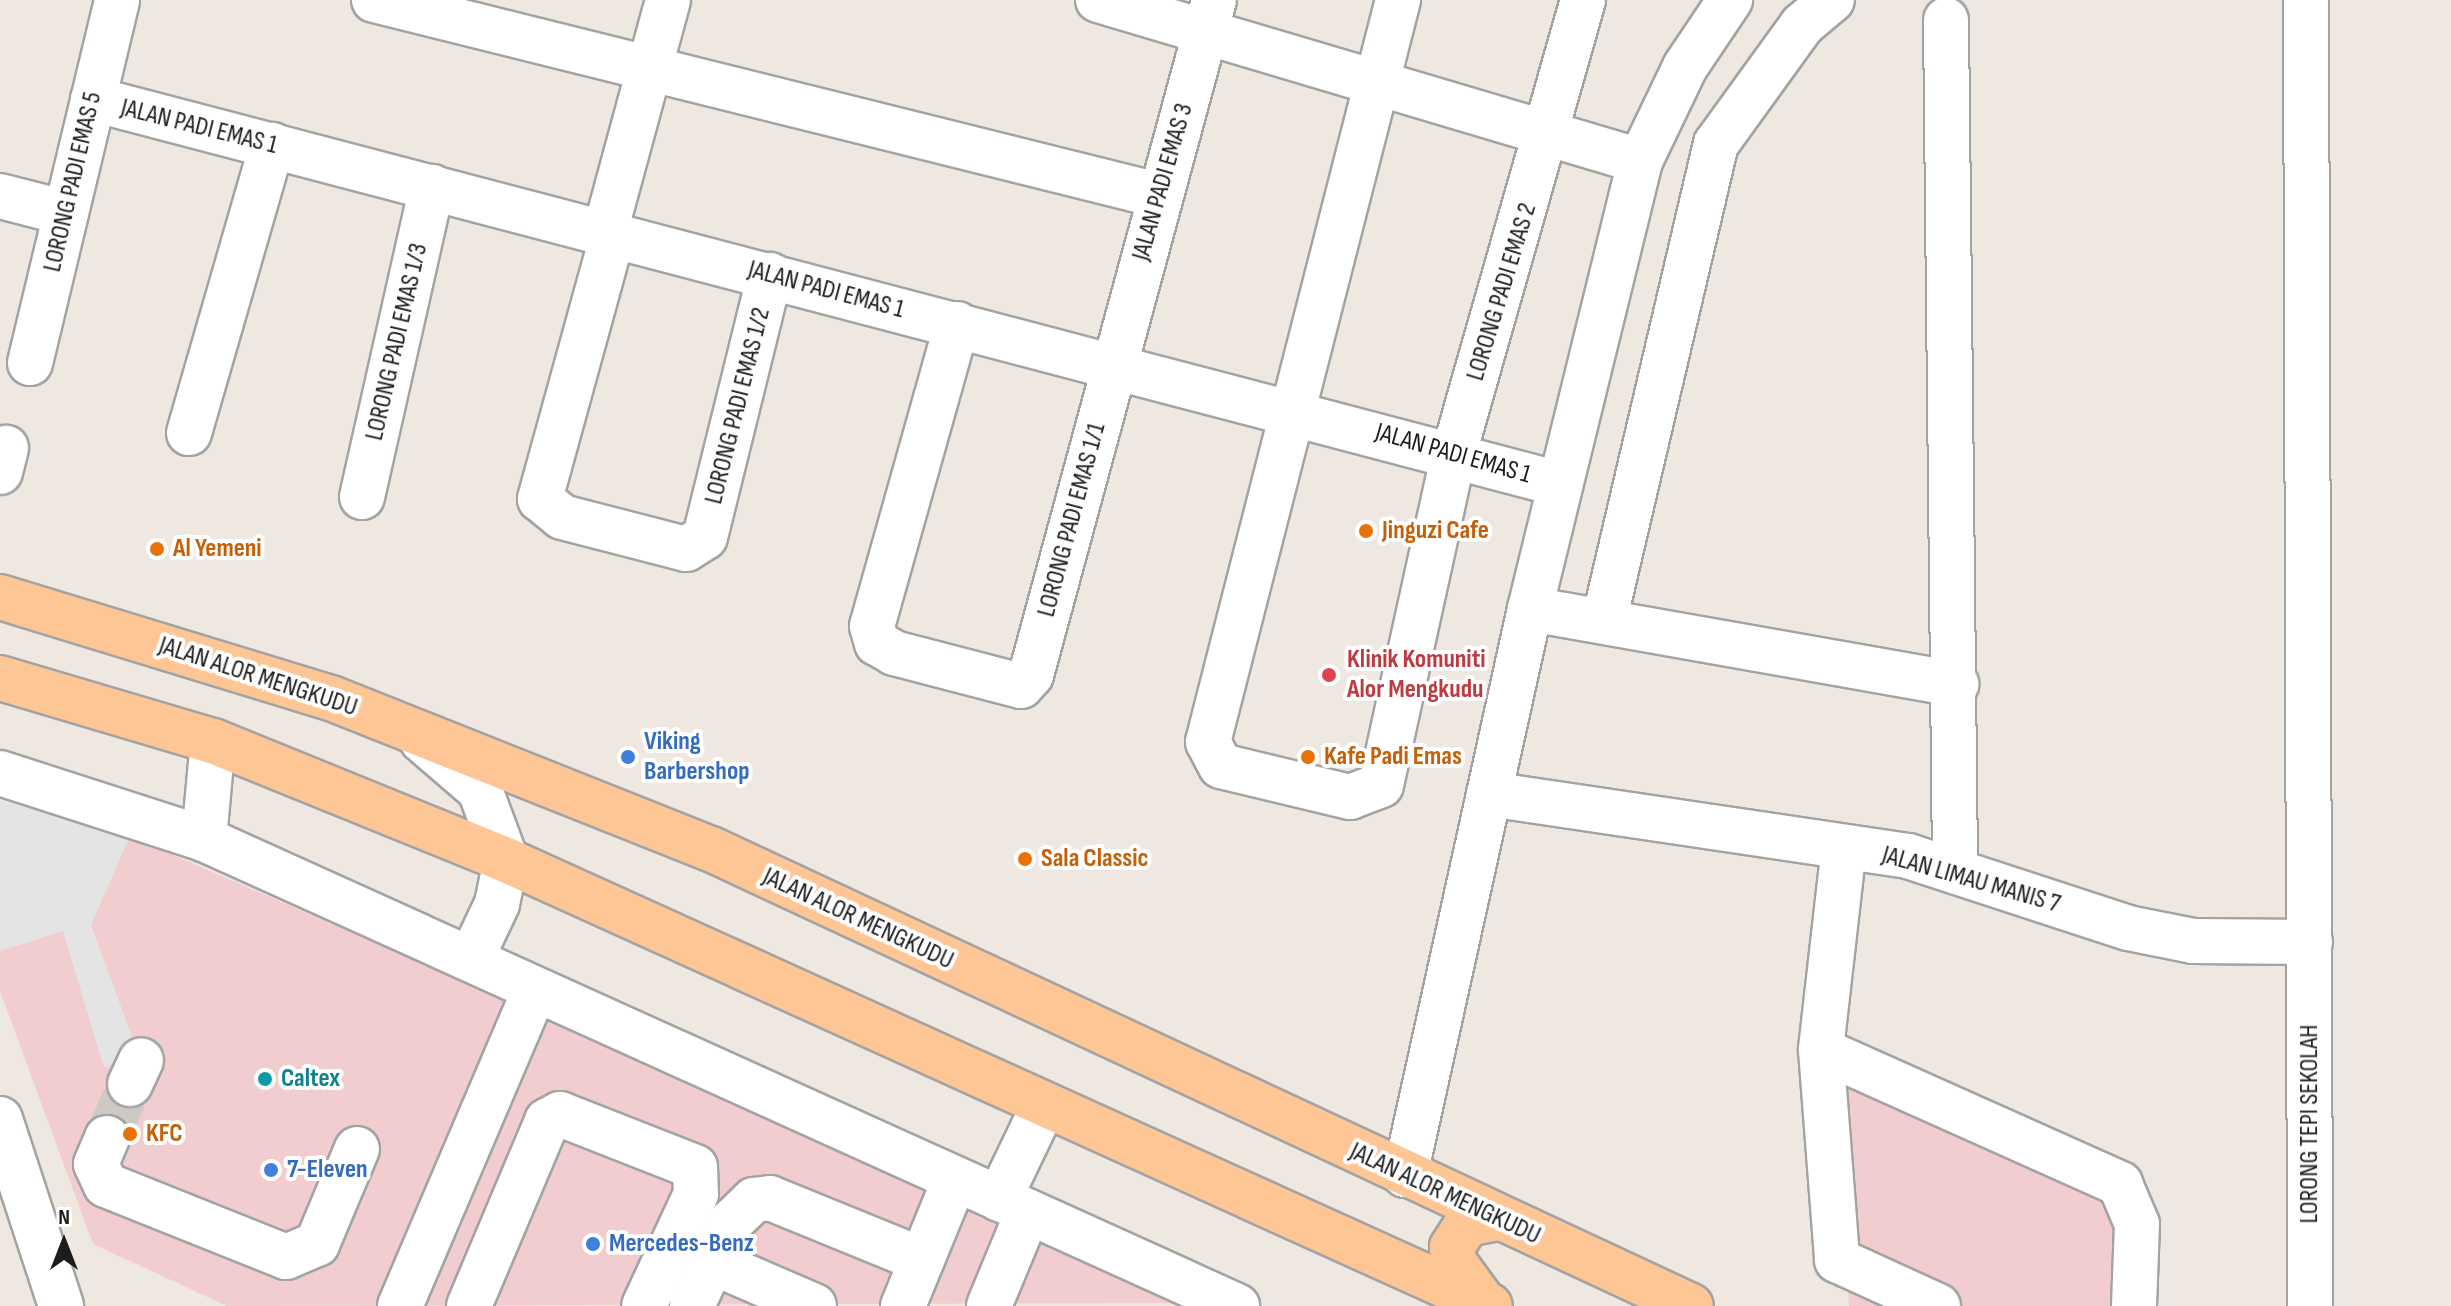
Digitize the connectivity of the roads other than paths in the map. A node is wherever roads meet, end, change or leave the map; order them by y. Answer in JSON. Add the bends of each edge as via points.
{"nodes":[{"id":1,"x":117,"y":0,"type":"edge"},
{"id":2,"x":374,"y":0,"type":"edge"},
{"id":3,"x":668,"y":0,"type":"edge"},
{"id":4,"x":1098,"y":0,"type":"edge"},
{"id":5,"x":1398,"y":0,"type":"edge"},
{"id":6,"x":1583,"y":0,"type":"edge"},
{"id":7,"x":1730,"y":0,"type":"edge"},
{"id":8,"x":1832,"y":0,"type":"edge"},
{"id":9,"x":2306,"y":0,"type":"edge"},
{"id":10,"x":1210,"y":15,"type":"edge"},
{"id":11,"x":1946,"y":20,"type":"dead end"},
{"id":12,"x":651,"y":69,"type":"junction"},
{"id":13,"x":1375,"y":83,"type":"junction"},
{"id":14,"x":93,"y":99,"type":"junction"},
{"id":15,"x":1551,"y":131,"type":"junction"},
{"id":16,"x":272,"y":145,"type":"junction"},
{"id":17,"x":1640,"y":161,"type":"junction"},
{"id":18,"x":432,"y":187,"type":"junction"},
{"id":19,"x":1158,"y":195,"type":"junction"},
{"id":20,"x":0,"y":196,"type":"edge"},
{"id":21,"x":66,"y":213,"type":"junction"},
{"id":22,"x":609,"y":233,"type":"junction"},
{"id":23,"x":770,"y":275,"type":"junction"},
{"id":24,"x":957,"y":324,"type":"junction"},
{"id":25,"x":30,"y":363,"type":"dead end"},
{"id":26,"x":1113,"y":365,"type":"junction"},
{"id":27,"x":1294,"y":411,"type":"junction"},
{"id":28,"x":189,"y":433,"type":"dead end"},
{"id":29,"x":1454,"y":453,"type":"junction"},
{"id":30,"x":1559,"y":484,"type":"junction"},
{"id":31,"x":362,"y":497,"type":"dead end"},
{"id":32,"x":0,"y":597,"type":"edge"},
{"id":33,"x":1530,"y":609,"type":"junction"},
{"id":34,"x":1604,"y":621,"type":"junction"},
{"id":35,"x":0,"y":678,"type":"edge"},
{"id":36,"x":1956,"y":684,"type":"junction"},
{"id":37,"x":393,"y":723,"type":"junction"},
{"id":38,"x":213,"y":741,"type":"junction"},
{"id":39,"x":0,"y":773,"type":"edge"},
{"id":40,"x":1489,"y":794,"type":"junction"},
{"id":41,"x":204,"y":839,"type":"junction"},
{"id":42,"x":1844,"y":847,"type":"junction"},
{"id":43,"x":506,"y":860,"type":"junction"},
{"id":44,"x":1955,"y":871,"type":"junction"},
{"id":45,"x":2310,"y":942,"type":"junction"},
{"id":46,"x":471,"y":959,"type":"junction"},
{"id":47,"x":535,"y":990,"type":"junction"},
{"id":48,"x":1821,"y":1050,"type":"junction"},
{"id":49,"x":1043,"y":1107,"type":"junction"},
{"id":50,"x":482,"y":1115,"type":"junction"},
{"id":51,"x":0,"y":1119,"type":"edge"},
{"id":52,"x":107,"y":1138,"type":"tunnel mouth"},
{"id":53,"x":539,"y":1140,"type":"junction"},
{"id":54,"x":357,"y":1149,"type":"dead end"},
{"id":55,"x":1405,"y":1175,"type":"junction"},
{"id":56,"x":955,"y":1179,"type":"junction"},
{"id":57,"x":1014,"y":1206,"type":"junction"},
{"id":58,"x":1498,"y":1218,"type":"junction"},
{"id":59,"x":922,"y":1260,"type":"junction"},
{"id":60,"x":1856,"y":1281,"type":"edge"},
{"id":61,"x":705,"y":1288,"type":"edge"},
{"id":62,"x":1180,"y":1294,"type":"edge"},
{"id":63,"x":1470,"y":1302,"type":"edge"},
{"id":64,"x":991,"y":1305,"type":"edge"},
{"id":65,"x":61,"y":1306,"type":"edge"},
{"id":66,"x":400,"y":1306,"type":"edge"},
{"id":67,"x":469,"y":1306,"type":"edge"},
{"id":68,"x":644,"y":1306,"type":"edge"},
{"id":69,"x":814,"y":1306,"type":"edge"},
{"id":70,"x":903,"y":1306,"type":"edge"},
{"id":71,"x":1237,"y":1306,"type":"edge"},
{"id":72,"x":1691,"y":1306,"type":"edge"},
{"id":73,"x":1938,"y":1306,"type":"edge"},
{"id":74,"x":2134,"y":1306,"type":"edge"},
{"id":75,"x":2310,"y":1306,"type":"edge"}],
"edges":[{"from":1,"to":14,"type":"street","name":"LORONG PADI EMAS 5"},
{"from":2,"to":12,"type":"street"},
{"from":3,"to":12,"type":"street"},
{"from":4,"to":10,"type":"street"},
{"from":5,"to":13,"type":"street"},
{"from":6,"to":15,"type":"street","name":"LORONG PADI EMAS 2"},
{"from":7,"to":17,"type":"street","via":[[1685,67]]},
{"from":8,"to":34,"type":"street","via":[[1802,25],[1716,144]]},
{"from":9,"to":45,"type":"street","name":"LORONG TEPI SEKOLAH"},
{"from":10,"to":13,"type":"street"},
{"from":10,"to":19,"type":"street","name":"JALAN PADI EMAS 3"},
{"from":11,"to":36,"type":"street"},
{"from":12,"to":19,"type":"street"},
{"from":12,"to":22,"type":"street"},
{"from":13,"to":15,"type":"street"},
{"from":13,"to":27,"type":"street"},
{"from":14,"to":16,"type":"street","name":"JALAN PADI EMAS 1"},
{"from":14,"to":21,"type":"street","name":"LORONG PADI EMAS 5"},
{"from":15,"to":17,"type":"street"},
{"from":15,"to":29,"type":"street","name":"LORONG PADI EMAS 2"},
{"from":16,"to":18,"type":"street","name":"JALAN PADI EMAS 1"},
{"from":16,"to":28,"type":"street"},
{"from":17,"to":30,"type":"street"},
{"from":18,"to":22,"type":"street","name":"JALAN PADI EMAS 1"},
{"from":18,"to":31,"type":"street","name":"LORONG PADI EMAS 1/3"},
{"from":19,"to":26,"type":"street","name":"JALAN PADI EMAS 3"},
{"from":20,"to":21,"type":"street"},
{"from":21,"to":25,"type":"street","name":"LORONG PADI EMAS 5"},
{"from":22,"to":23,"type":"street","name":"JALAN PADI EMAS 1"},
{"from":22,"to":23,"type":"street","name":"LORONG PADI EMAS 1/2","via":[[540,499],[562,517],[686,549],[705,537]]},
{"from":23,"to":24,"type":"street","name":"JALAN PADI EMAS 1"},
{"from":24,"to":26,"type":"street","name":"JALAN PADI EMAS 1"},
{"from":24,"to":26,"type":"street","name":"LORONG PADI EMAS 1/1","via":[[872,626],[877,643],[894,653],[1004,687],[1021,686],[1031,675]]},
{"from":26,"to":27,"type":"street","name":"JALAN PADI EMAS 1"},
{"from":27,"to":29,"type":"street","name":"JALAN PADI EMAS 1"},
{"from":27,"to":29,"type":"street","name":"LORONG PADI EMAS 2","via":[[1208,742],[1210,756],[1221,766],[1350,797],[1381,785]]},
{"from":29,"to":30,"type":"street","name":"JALAN PADI EMAS 1"},
{"from":30,"to":33,"type":"street"},
{"from":32,"to":37,"type":"main road","name":"JALAN ALOR MENGKUDU"},
{"from":33,"to":34,"type":"street"},
{"from":33,"to":40,"type":"street"},
{"from":34,"to":36,"type":"street"},
{"from":35,"to":38,"type":"main road"},
{"from":36,"to":44,"type":"street"},
{"from":37,"to":43,"type":"street","via":[[460,767],[480,790]]},
{"from":37,"to":55,"type":"main road","name":"JALAN ALOR MENGKUDU","via":[[711,849]]},
{"from":38,"to":41,"type":"street"},
{"from":38,"to":43,"type":"main road"},
{"from":39,"to":41,"type":"street"},
{"from":40,"to":42,"type":"street","name":"JALAN LIMAU MANIS 7"},
{"from":40,"to":55,"type":"street"},
{"from":41,"to":46,"type":"street"},
{"from":42,"to":44,"type":"street","name":"JALAN LIMAU MANIS 7"},
{"from":42,"to":48,"type":"street"},
{"from":43,"to":46,"type":"street","via":[[497,904]]},
{"from":43,"to":49,"type":"main road"},
{"from":44,"to":45,"type":"street","name":"JALAN LIMAU MANIS 7","via":[[2128,928],[2193,941]]},
{"from":45,"to":75,"type":"street","name":"LORONG TEPI SEKOLAH"},
{"from":46,"to":47,"type":"street"},
{"from":47,"to":50,"type":"street"},
{"from":47,"to":56,"type":"street"},
{"from":48,"to":60,"type":"street"},
{"from":48,"to":74,"type":"street","via":[[2120,1184],[2137,1224]]},
{"from":49,"to":57,"type":"street"},
{"from":49,"to":63,"type":"main road"},
{"from":50,"to":53,"type":"street"},
{"from":50,"to":66,"type":"street"},
{"from":51,"to":65,"type":"street"},
{"from":52,"to":54,"type":"street","via":[[96,1164],[106,1185],[286,1257],[317,1244]]},
{"from":53,"to":67,"type":"street"},
{"from":53,"to":68,"type":"street","via":[[547,1121],[577,1116],[695,1167],[696,1194]]},
{"from":55,"to":58,"type":"main road","name":"JALAN ALOR MENGKUDU"},
{"from":56,"to":57,"type":"street"},
{"from":56,"to":59,"type":"street"},
{"from":57,"to":62,"type":"street"},
{"from":57,"to":64,"type":"street"},
{"from":58,"to":63,"type":"main road","via":[[1467,1224],[1452,1247]]},
{"from":58,"to":72,"type":"main road","name":"JALAN ALOR MENGKUDU"},
{"from":59,"to":61,"type":"street","via":[[770,1198],[740,1207]]},
{"from":59,"to":70,"type":"street"},
{"from":60,"to":73,"type":"street"},
{"from":61,"to":69,"type":"street"},
{"from":62,"to":71,"type":"street"}]}
